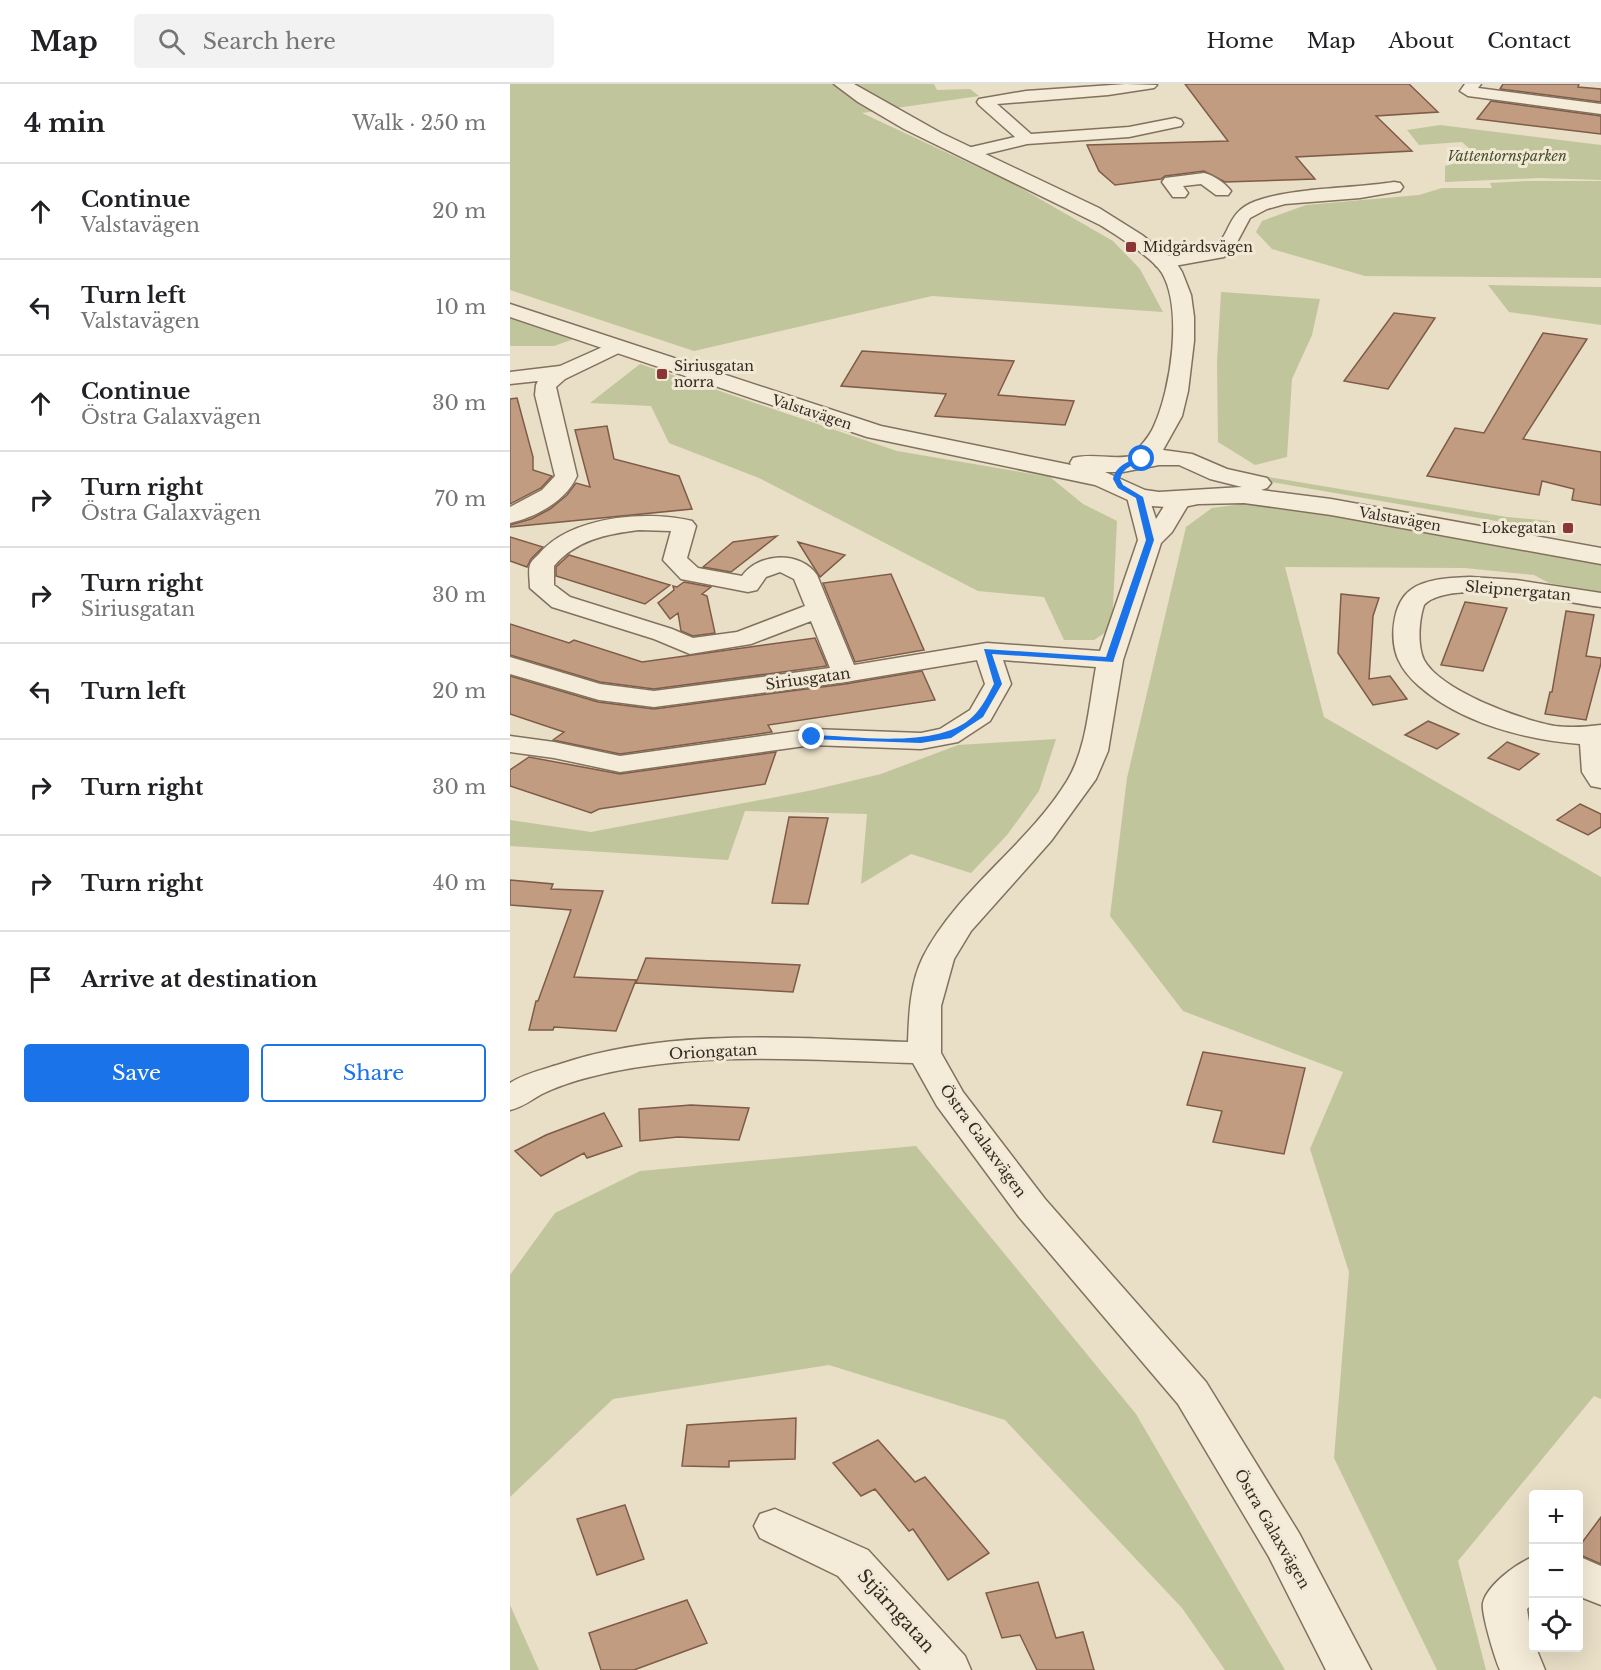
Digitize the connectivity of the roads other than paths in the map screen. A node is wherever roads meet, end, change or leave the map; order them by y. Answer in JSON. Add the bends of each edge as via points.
{"nodes":[{"id":1,"x":842,"y":84,"type":"edge"},
{"id":2,"x":1473,"y":84,"type":"edge"},
{"id":3,"x":1149,"y":85,"type":"edge"},
{"id":4,"x":1601,"y":109,"type":"edge"},
{"id":5,"x":1175,"y":123,"type":"dead end"},
{"id":6,"x":1028,"y":139,"type":"junction"},
{"id":7,"x":969,"y":153,"type":"junction"},
{"id":8,"x":1394,"y":187,"type":"dead end"},
{"id":9,"x":1222,"y":191,"type":"dead end"},
{"id":10,"x":1179,"y":193,"type":"dead end"},
{"id":11,"x":1163,"y":262,"type":"junction"},
{"id":12,"x":510,"y":310,"type":"edge"},
{"id":13,"x":616,"y":347,"type":"junction"},
{"id":14,"x":563,"y":372,"type":"junction"},
{"id":15,"x":510,"y":378,"type":"edge"},
{"id":16,"x":1175,"y":406,"type":"junction"},
{"id":17,"x":1204,"y":467,"type":"junction"},
{"id":18,"x":1132,"y":477,"type":"junction"},
{"id":19,"x":1188,"y":498,"type":"junction"},
{"id":20,"x":510,"y":516,"type":"edge"},
{"id":21,"x":1150,"y":540,"type":"junction"},
{"id":22,"x":1601,"y":545,"type":"edge"},
{"id":23,"x":1601,"y":556,"type":"edge"},
{"id":24,"x":1601,"y":600,"type":"edge"},
{"id":25,"x":819,"y":609,"type":"junction"},
{"id":26,"x":987,"y":651,"type":"junction"},
{"id":27,"x":1110,"y":660,"type":"junction"},
{"id":28,"x":510,"y":665,"type":"edge"},
{"id":29,"x":845,"y":674,"type":"junction"},
{"id":30,"x":1596,"y":735,"type":"edge"},
{"id":31,"x":510,"y":744,"type":"edge"},
{"id":32,"x":1601,"y":780,"type":"edge"},
{"id":33,"x":924,"y":1053,"type":"junction"},
{"id":34,"x":510,"y":1099,"type":"edge"},
{"id":35,"x":775,"y":1526,"type":"dead end"},
{"id":36,"x":1583,"y":1577,"type":"edge"},
{"id":37,"x":1529,"y":1579,"type":"edge"},
{"id":38,"x":1601,"y":1587,"type":"edge"},
{"id":39,"x":949,"y":1670,"type":"edge"},
{"id":40,"x":1349,"y":1670,"type":"edge"},
{"id":41,"x":1523,"y":1670,"type":"edge"}],
"edges":[{"from":1,"to":7,"type":"street"},
{"from":2,"to":4,"type":"street","via":[[1468,91]]},
{"from":3,"to":6,"type":"street","via":[[985,102]]},
{"from":5,"to":6,"type":"street","via":[[1129,132]]},
{"from":6,"to":7,"type":"street"},
{"from":7,"to":11,"type":"street","via":[[1092,210]]},
{"from":8,"to":11,"type":"street","via":[[1261,205],[1243,215],[1226,246],[1217,253]]},
{"from":9,"to":10,"type":"street","via":[[1204,178],[1171,182]]},
{"from":11,"to":16,"type":"street","via":[[1171,269],[1182,294],[1185,323]]},
{"from":12,"to":13,"type":"street","name":"Valstavägen"},
{"from":13,"to":14,"type":"street"},
{"from":13,"to":18,"type":"street","name":"Valstavägen","via":[[875,432],[1103,479]]},
{"from":14,"to":15,"type":"street"},
{"from":14,"to":20,"type":"street","via":[[546,385],[546,395],[565,467],[564,484]]},
{"from":16,"to":17,"type":"street","via":[[1185,446]]},
{"from":16,"to":18,"type":"street","via":[[1156,445]]},
{"from":17,"to":18,"type":"street","name":"Valstavägen","via":[[1161,457]]},
{"from":17,"to":19,"type":"street","via":[[1214,480],[1210,489]]},
{"from":17,"to":22,"type":"street","name":"Valstavägen","via":[[1232,478]]},
{"from":18,"to":19,"type":"street","name":"Valstavägen","via":[[1159,500]]},
{"from":18,"to":21,"type":"street"},
{"from":19,"to":21,"type":"street"},
{"from":19,"to":23,"type":"street","name":"Valstavägen","via":[[1244,495],[1331,507]]},
{"from":21,"to":27,"type":"street"},
{"from":24,"to":30,"type":"street","name":"Sleipnergatan","via":[[1521,589],[1461,585],[1435,588],[1413,601],[1407,644],[1413,664],[1444,694],[1537,730],[1567,737]]},
{"from":25,"to":25,"type":"street","via":[[805,575],[781,563],[757,572],[748,585],[690,574],[675,561],[684,526],[669,521],[601,528],[562,544],[542,565],[542,588],[561,602],[690,646],[742,639]]},
{"from":25,"to":29,"type":"street"},
{"from":26,"to":27,"type":"street","name":"Siriusgatan"},
{"from":26,"to":29,"type":"street","name":"Siriusgatan"},
{"from":26,"to":31,"type":"street","via":[[998,684],[980,715],[948,736],[921,741],[812,737],[620,764]]},
{"from":27,"to":33,"type":"street","via":[[1094,751],[1082,779],[1041,835],[958,926],[938,959],[925,1006]]},
{"from":28,"to":29,"type":"street","name":"Siriusgatan","via":[[627,699],[654,699]]},
{"from":30,"to":32,"type":"street","name":"Sleipnergatan","via":[[1594,763]]},
{"from":33,"to":34,"type":"street","name":"Oriongatan","via":[[705,1051],[619,1058],[537,1083]]},
{"from":33,"to":40,"type":"street","name":"Östra Galaxvägen","via":[[949,1098],[1032,1208],[1192,1393],[1284,1545]]},
{"from":35,"to":39,"type":"street","name":"Stjärngatan","via":[[853,1563]]},
{"from":36,"to":38,"type":"street"},
{"from":37,"to":41,"type":"street","via":[[1504,1604],[1516,1657]]}]}
